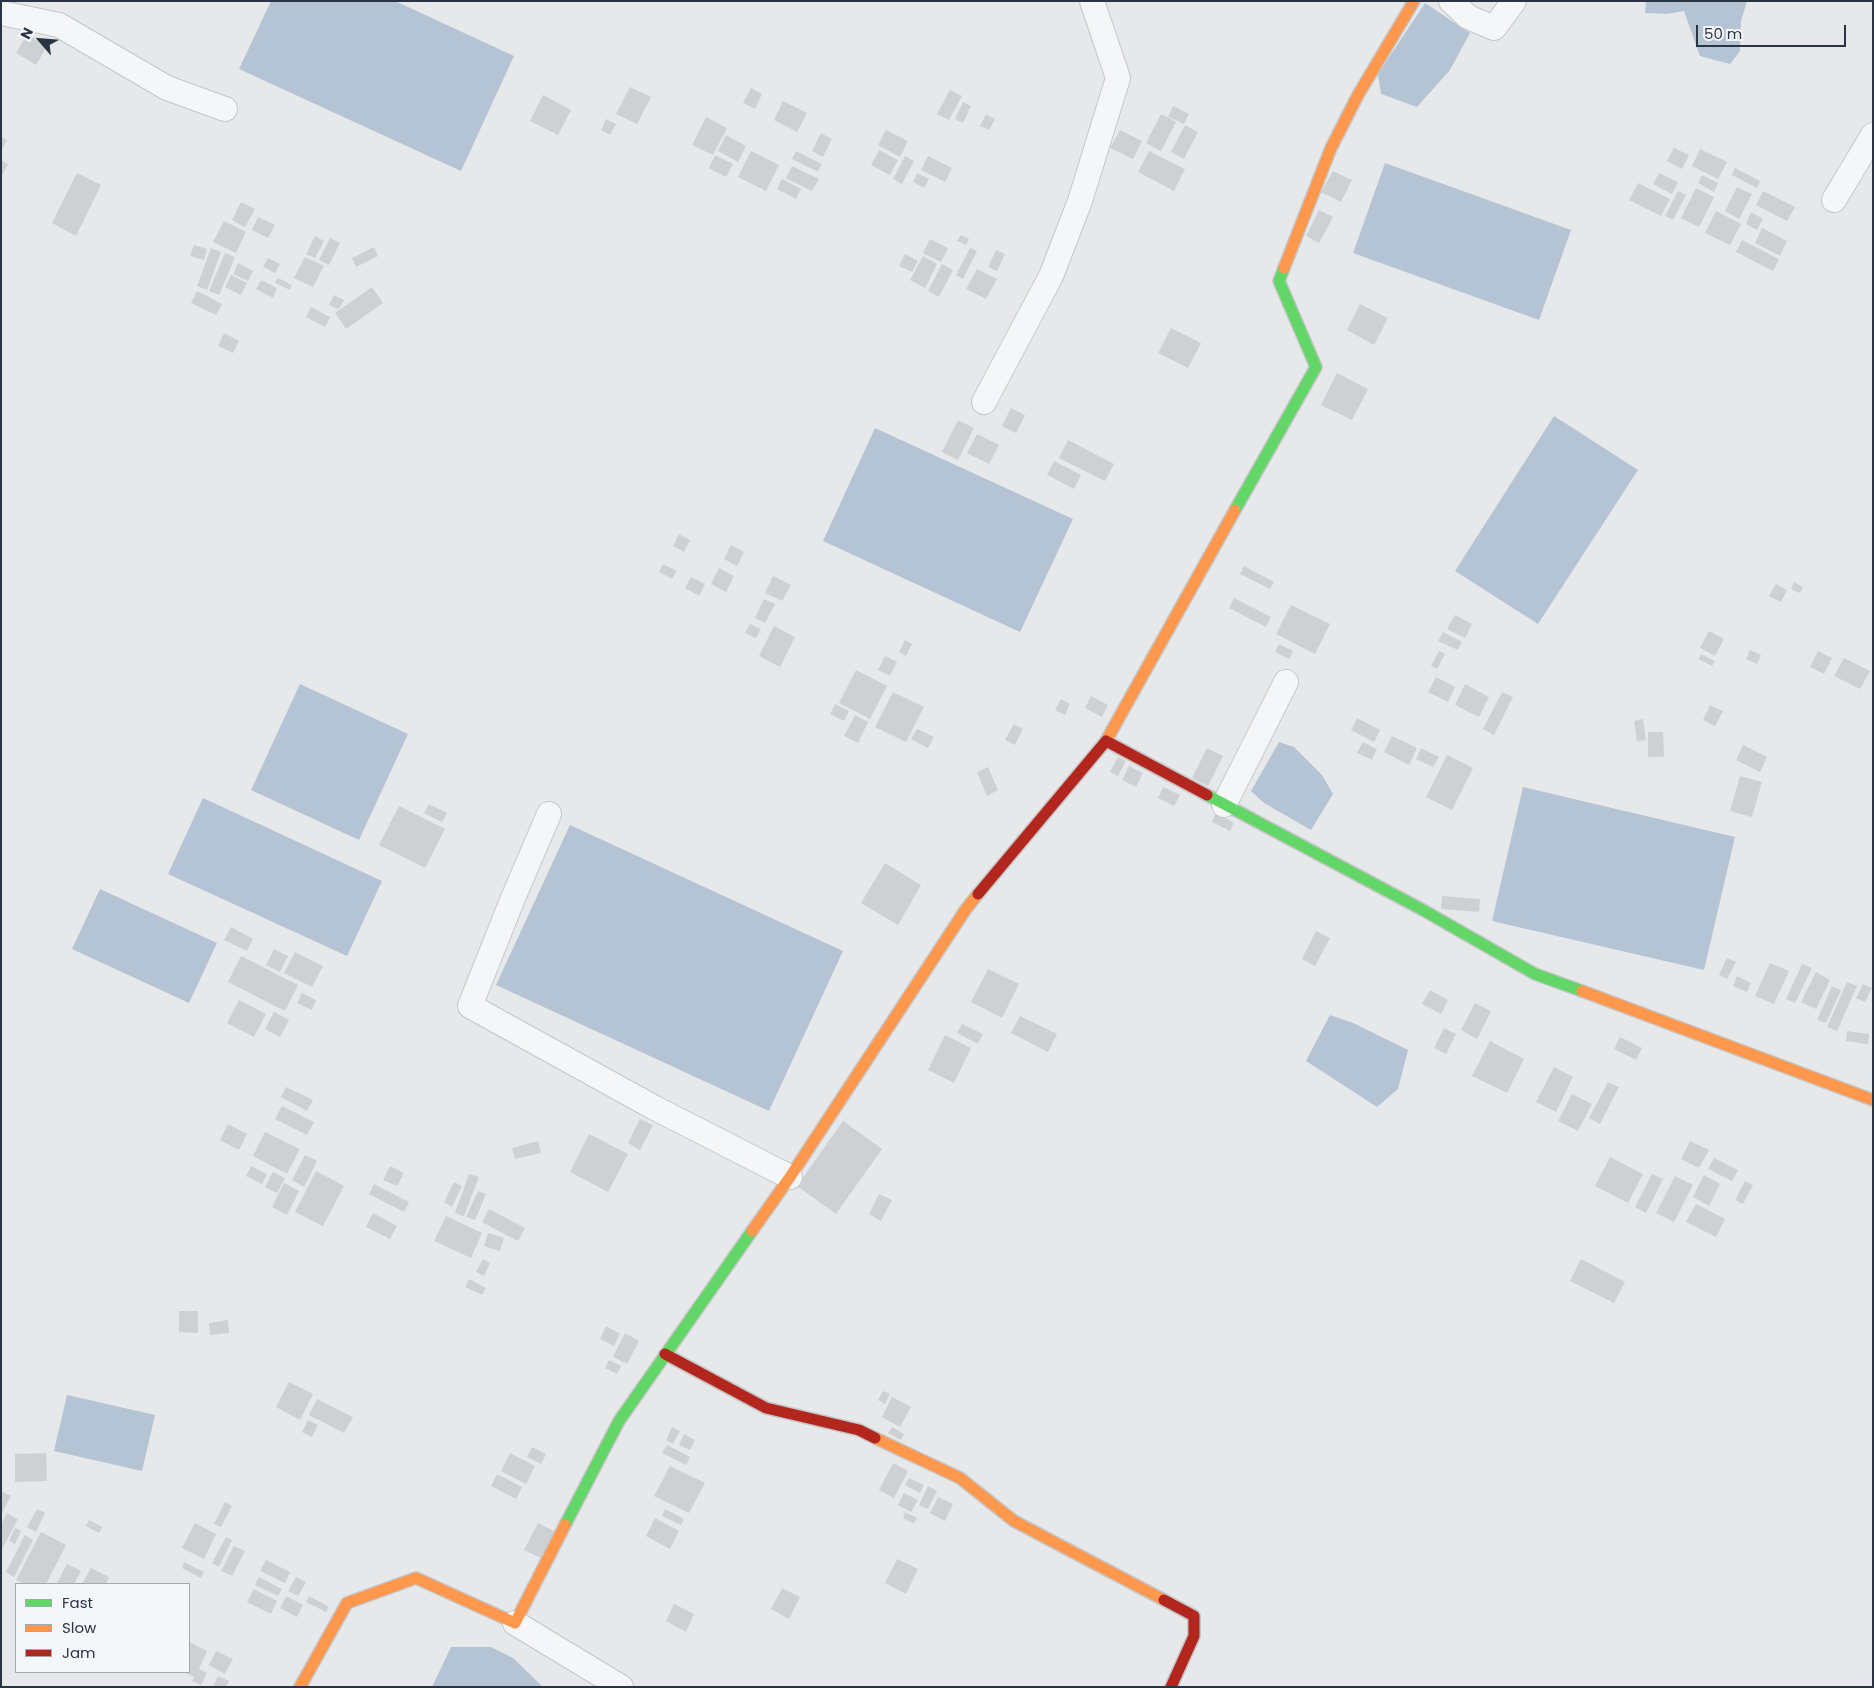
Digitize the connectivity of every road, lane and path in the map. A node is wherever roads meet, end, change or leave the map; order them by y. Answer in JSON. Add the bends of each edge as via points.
{"nodes":[{"id":1,"x":1092,"y":1,"type":"edge"},
{"id":2,"x":1414,"y":1,"type":"edge"},
{"id":3,"x":1450,"y":1,"type":"edge"},
{"id":4,"x":1514,"y":1,"type":"edge"},
{"id":5,"x":1,"y":13,"type":"edge"},
{"id":6,"x":225,"y":109,"type":"dead end"},
{"id":7,"x":1873,"y":135,"type":"edge"},
{"id":8,"x":1834,"y":200,"type":"dead end"},
{"id":9,"x":984,"y":402,"type":"dead end"},
{"id":10,"x":1286,"y":682,"type":"dead end"},
{"id":11,"x":1106,"y":741,"type":"junction"},
{"id":12,"x":1224,"y":804,"type":"junction"},
{"id":13,"x":549,"y":814,"type":"dead end"},
{"id":14,"x":1873,"y":1100,"type":"edge"},
{"id":15,"x":790,"y":1178,"type":"junction"},
{"id":16,"x":665,"y":1354,"type":"junction"},
{"id":17,"x":515,"y":1623,"type":"junction"},
{"id":18,"x":300,"y":1687,"type":"edge"},
{"id":19,"x":621,"y":1687,"type":"edge"},
{"id":20,"x":1170,"y":1687,"type":"edge"}],
"edges":[{"from":1,"to":9,"type":"street","via":[[1118,78],[1080,201],[1050,276]]},
{"from":2,"to":11,"type":"street","via":[[1330,148],[1279,281],[1316,367]]},
{"from":3,"to":4,"type":"street","via":[[1468,17],[1494,28]]},
{"from":5,"to":6,"type":"street","via":[[59,25],[167,88]]},
{"from":7,"to":8,"type":"street"},
{"from":10,"to":12,"type":"street"},
{"from":11,"to":12,"type":"street"},
{"from":11,"to":15,"type":"street","via":[[966,909]]},
{"from":12,"to":14,"type":"street","via":[[1535,974]]},
{"from":13,"to":15,"type":"street","via":[[470,1006]]},
{"from":15,"to":16,"type":"street"},
{"from":16,"to":17,"type":"street","via":[[619,1421]]},
{"from":16,"to":20,"type":"street","via":[[766,1408],[859,1430],[960,1478],[1014,1521],[1194,1616],[1194,1636]]},
{"from":17,"to":18,"type":"street","via":[[416,1578],[347,1603]]},
{"from":17,"to":19,"type":"street"}]}
